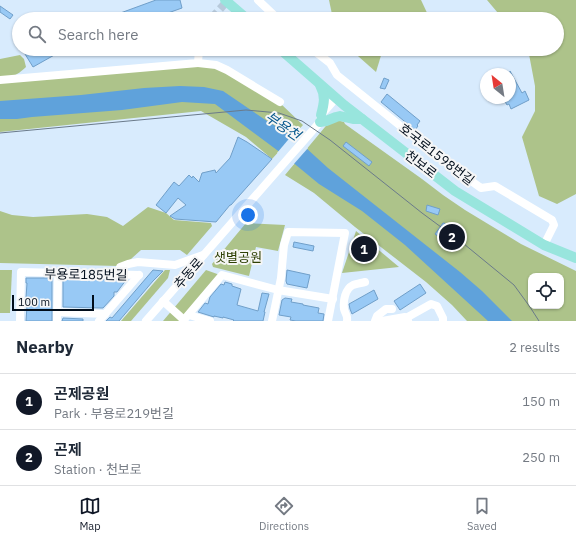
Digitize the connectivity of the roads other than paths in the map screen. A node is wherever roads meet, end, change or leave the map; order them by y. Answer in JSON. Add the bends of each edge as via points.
{"nodes":[{"id":1,"x":225,"y":0,"type":"edge"},
{"id":2,"x":258,"y":0,"type":"edge"},
{"id":3,"x":239,"y":12,"type":"edge"},
{"id":4,"x":271,"y":12,"type":"edge"},
{"id":5,"x":198,"y":56,"type":"edge"},
{"id":6,"x":288,"y":56,"type":"edge"},
{"id":7,"x":321,"y":56,"type":"edge"},
{"id":8,"x":198,"y":63,"type":"junction"},
{"id":9,"x":0,"y":80,"type":"edge"},
{"id":10,"x":319,"y":84,"type":"junction"},
{"id":11,"x":336,"y":98,"type":"junction"},
{"id":12,"x":280,"y":102,"type":"dead end"},
{"id":13,"x":320,"y":118,"type":"junction"},
{"id":14,"x":362,"y":119,"type":"junction"},
{"id":15,"x":544,"y":245,"type":"junction"},
{"id":16,"x":204,"y":255,"type":"junction"},
{"id":17,"x":576,"y":258,"type":"edge"},
{"id":18,"x":175,"y":265,"type":"junction"},
{"id":19,"x":58,"y":273,"type":"junction"},
{"id":20,"x":118,"y":274,"type":"junction"},
{"id":21,"x":181,"y":281,"type":"junction"},
{"id":22,"x":365,"y":282,"type":"dead end"},
{"id":23,"x":278,"y":290,"type":"junction"},
{"id":24,"x":333,"y":299,"type":"junction"},
{"id":25,"x":163,"y":301,"type":"junction"},
{"id":26,"x":392,"y":309,"type":"dead end"},
{"id":27,"x":57,"y":312,"type":"junction"},
{"id":28,"x":105,"y":314,"type":"junction"},
{"id":29,"x":185,"y":319,"type":"edge"},
{"id":30,"x":407,"y":320,"type":"edge"},
{"id":31,"x":20,"y":321,"type":"edge"},
{"id":32,"x":57,"y":321,"type":"edge"},
{"id":33,"x":99,"y":321,"type":"edge"},
{"id":34,"x":146,"y":321,"type":"edge"},
{"id":35,"x":210,"y":321,"type":"edge"},
{"id":36,"x":272,"y":321,"type":"edge"},
{"id":37,"x":328,"y":321,"type":"edge"},
{"id":38,"x":347,"y":321,"type":"edge"},
{"id":39,"x":370,"y":321,"type":"edge"},
{"id":40,"x":375,"y":321,"type":"edge"},
{"id":41,"x":382,"y":321,"type":"edge"},
{"id":42,"x":443,"y":321,"type":"edge"}],
"edges":[{"from":1,"to":3,"type":"main road"},
{"from":2,"to":4,"type":"street"},
{"from":5,"to":8,"type":"street"},
{"from":6,"to":10,"type":"main road","name":"천보로"},
{"from":7,"to":15,"type":"street","name":"호국로1598번길","via":[[330,63],[337,75],[438,157],[481,188],[495,186],[552,220],[554,225]]},
{"from":8,"to":9,"type":"street"},
{"from":8,"to":12,"type":"street","via":[[216,65],[227,70]]},
{"from":10,"to":11,"type":"main road","name":"천보로"},
{"from":10,"to":13,"type":"main road","via":[[324,100]]},
{"from":11,"to":13,"type":"street"},
{"from":11,"to":14,"type":"main road","name":"천보로"},
{"from":13,"to":14,"type":"main road","via":[[326,121],[340,116]]},
{"from":13,"to":16,"type":"street","name":"추동로","via":[[277,172]]},
{"from":14,"to":15,"type":"main road","name":"천보로","via":[[455,190]]},
{"from":15,"to":17,"type":"main road","name":"천보로"},
{"from":16,"to":18,"type":"street"},
{"from":16,"to":21,"type":"street","name":"추동로"},
{"from":18,"to":20,"type":"street","via":[[138,262],[120,267]]},
{"from":18,"to":21,"type":"street","via":[[181,273]]},
{"from":19,"to":20,"type":"street","name":"부용로185번길"},
{"from":19,"to":27,"type":"street"},
{"from":19,"to":31,"type":"street","name":"부용로185번길","via":[[22,272]]},
{"from":20,"to":28,"type":"street","name":"부용로185번길","via":[[139,275]]},
{"from":21,"to":25,"type":"street","name":"추동로"},
{"from":22,"to":38,"type":"street","via":[[347,289],[344,309]]},
{"from":23,"to":24,"type":"street"},
{"from":23,"to":24,"type":"street","via":[[288,232],[345,233]]},
{"from":23,"to":29,"type":"street","via":[[222,276]]},
{"from":23,"to":36,"type":"street"},
{"from":24,"to":37,"type":"street"},
{"from":25,"to":29,"type":"street"},
{"from":25,"to":34,"type":"street","name":"추동로"},
{"from":26,"to":40,"type":"street","via":[[386,309]]},
{"from":27,"to":28,"type":"street"},
{"from":27,"to":32,"type":"street"},
{"from":28,"to":33,"type":"street","name":"부용로185번길"},
{"from":29,"to":35,"type":"street"},
{"from":30,"to":41,"type":"street","via":[[405,317]]},
{"from":30,"to":42,"type":"street","via":[[431,304],[437,306]]},
{"from":39,"to":40,"type":"street"}]}
